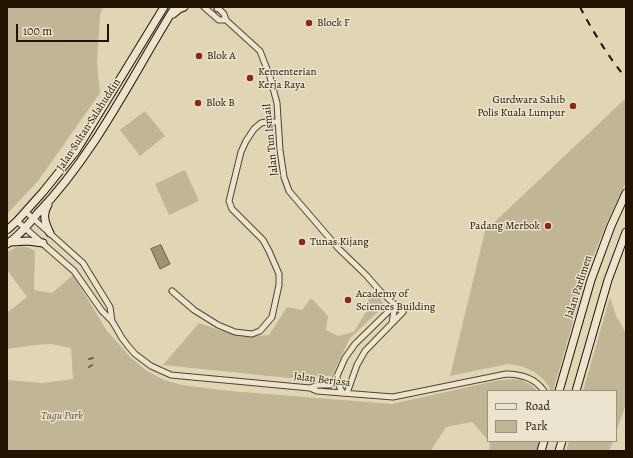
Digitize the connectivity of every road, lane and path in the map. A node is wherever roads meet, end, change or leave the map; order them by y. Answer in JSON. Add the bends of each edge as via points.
{"nodes":[{"id":1,"x":164,"y":7,"type":"edge"},
{"id":2,"x":175,"y":7,"type":"edge"},
{"id":3,"x":184,"y":7,"type":"edge"},
{"id":4,"x":204,"y":7,"type":"edge"},
{"id":5,"x":218,"y":7,"type":"edge"},
{"id":6,"x":168,"y":18,"type":"junction"},
{"id":7,"x":226,"y":20,"type":"junction"},
{"id":8,"x":278,"y":122,"type":"junction"},
{"id":9,"x":626,"y":193,"type":"edge"},
{"id":10,"x":51,"y":200,"type":"junction"},
{"id":11,"x":26,"y":212,"type":"junction"},
{"id":12,"x":34,"y":218,"type":"junction"},
{"id":13,"x":17,"y":221,"type":"junction"},
{"id":14,"x":25,"y":228,"type":"junction"},
{"id":15,"x":7,"y":230,"type":"edge"},
{"id":16,"x":50,"y":232,"type":"junction"},
{"id":17,"x":626,"y":232,"type":"edge"},
{"id":18,"x":9,"y":243,"type":"edge"},
{"id":19,"x":42,"y":243,"type":"junction"},
{"id":20,"x":172,"y":291,"type":"dead end"},
{"id":21,"x":395,"y":305,"type":"junction"},
{"id":22,"x":112,"y":321,"type":"junction"},
{"id":23,"x":392,"y":323,"type":"junction"},
{"id":24,"x":338,"y":376,"type":"junction"},
{"id":25,"x":310,"y":388,"type":"junction"},
{"id":26,"x":543,"y":390,"type":"edge"},
{"id":27,"x":559,"y":390,"type":"edge"},
{"id":28,"x":576,"y":390,"type":"edge"},
{"id":29,"x":345,"y":393,"type":"junction"}],
"edges":[{"from":1,"to":11,"type":"street","name":"Jalan Sultan Salahuddin","via":[[76,151]]},
{"from":2,"to":6,"type":"street","name":"Jalan Sultan Salahuddin"},
{"from":3,"to":6,"type":"street"},
{"from":4,"to":7,"type":"street","name":"Jalan Tun Ismail","via":[[219,20]]},
{"from":5,"to":7,"type":"street","name":"Jalan Tun Ismail"},
{"from":6,"to":10,"type":"street","name":"Jalan Sultan Salahuddin","via":[[84,157]]},
{"from":7,"to":8,"type":"street","name":"Jalan Tun Ismail","via":[[260,50],[277,103]]},
{"from":8,"to":20,"type":"street","via":[[261,123],[246,141],[229,201],[232,209],[263,240],[279,274],[272,317],[260,331],[252,334],[235,332],[194,310]]},
{"from":8,"to":21,"type":"street","name":"Jalan Tun Ismail","via":[[283,171],[289,191],[338,248]]},
{"from":9,"to":27,"type":"street","name":"Jalan Parlimen","via":[[591,280]]},
{"from":10,"to":12,"type":"street","name":"Jalan Sultan Salahuddin"},
{"from":10,"to":16,"type":"street","via":[[45,210],[45,220]]},
{"from":11,"to":12,"type":"street","name":"Jalan Berjasa"},
{"from":11,"to":13,"type":"street","name":"Jalan Sultan Salahuddin"},
{"from":12,"to":14,"type":"street","name":"Jalan Sultan Salahuddin"},
{"from":12,"to":16,"type":"street","name":"Jalan Berjasa"},
{"from":13,"to":14,"type":"street","name":"Jalan Berjasa"},
{"from":13,"to":15,"type":"street","name":"Jalan Sultan Salahuddin"},
{"from":14,"to":18,"type":"street","name":"Jalan Sultan Salahuddin"},
{"from":14,"to":19,"type":"street","name":"Jalan Berjasa"},
{"from":16,"to":22,"type":"street","name":"Jalan Berjasa","via":[[83,263],[110,307]]},
{"from":17,"to":28,"type":"street","via":[[608,280]]},
{"from":18,"to":19,"type":"street"},
{"from":19,"to":22,"type":"street","name":"Jalan Berjasa","via":[[74,271]]},
{"from":21,"to":23,"type":"street"},
{"from":21,"to":23,"type":"street","name":"Jalan Tun Ismail","via":[[403,312]]},
{"from":21,"to":24,"type":"street","via":[[355,344],[345,358]]},
{"from":22,"to":25,"type":"street","name":"Jalan Berjasa","via":[[135,354],[151,366],[171,375]]},
{"from":23,"to":29,"type":"street","name":"Jalan Tun Ismail","via":[[365,351]]},
{"from":24,"to":25,"type":"street","via":[[330,385]]},
{"from":24,"to":29,"type":"street","via":[[339,388]]},
{"from":25,"to":29,"type":"street","name":"Jalan Berjasa"},
{"from":26,"to":29,"type":"street","name":"Jalan Berjasa","via":[[522,375],[506,374],[393,397]]}]}
